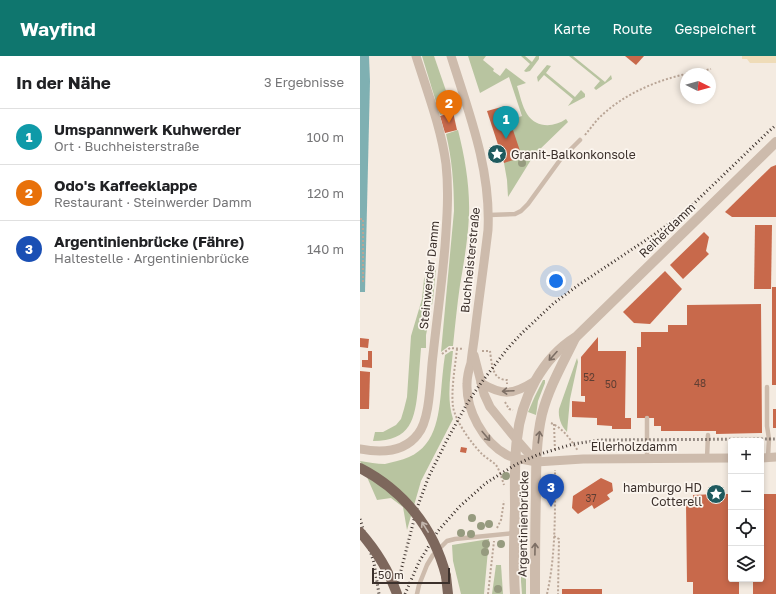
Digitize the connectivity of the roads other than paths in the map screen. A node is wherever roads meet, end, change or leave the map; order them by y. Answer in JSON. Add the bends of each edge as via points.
{"nodes":[{"id":1,"x":416,"y":56,"type":"edge"},
{"id":2,"x":451,"y":56,"type":"edge"},
{"id":3,"x":580,"y":140,"type":"road end"},
{"id":4,"x":776,"y":142,"type":"edge"},
{"id":5,"x":489,"y":215,"type":"junction"},
{"id":6,"x":576,"y":336,"type":"junction"},
{"id":7,"x":473,"y":350,"type":"junction"},
{"id":8,"x":535,"y":381,"type":"junction"},
{"id":9,"x":481,"y":383,"type":"junction"},
{"id":10,"x":767,"y":387,"type":"dead end"},
{"id":11,"x":647,"y":418,"type":"dead end"},
{"id":12,"x":708,"y":436,"type":"dead end"},
{"id":13,"x":516,"y":439,"type":"junction"},
{"id":14,"x":360,"y":449,"type":"edge"},
{"id":15,"x":768,"y":457,"type":"edge"},
{"id":16,"x":515,"y":458,"type":"junction"},
{"id":17,"x":537,"y":458,"type":"junction"},
{"id":18,"x":646,"y":458,"type":"junction"},
{"id":19,"x":708,"y":458,"type":"junction"},
{"id":20,"x":728,"y":458,"type":"edge"},
{"id":21,"x":360,"y":468,"type":"edge"},
{"id":22,"x":360,"y":532,"type":"edge"},
{"id":23,"x":514,"y":533,"type":"junction"},
{"id":24,"x":397,"y":594,"type":"edge"},
{"id":25,"x":417,"y":594,"type":"edge"},
{"id":26,"x":448,"y":594,"type":"edge"},
{"id":27,"x":515,"y":594,"type":"edge"},
{"id":28,"x":535,"y":594,"type":"edge"}],
"edges":[{"from":1,"to":14,"type":"street","name":"Steinwerder Damm","via":[[440,135],[448,188],[447,228],[427,414],[422,428],[408,444],[386,452]]},
{"from":2,"to":5,"type":"street","name":"Buchheisterstraße","via":[[482,155]]},
{"from":3,"to":5,"type":"lane","via":[[560,160],[521,211],[515,214]]},
{"from":4,"to":6,"type":"street","name":"Reiherdamm"},
{"from":5,"to":7,"type":"street","name":"Buchheisterstraße"},
{"from":6,"to":8,"type":"street","name":"Reiherdamm","one_way":true,"via":[[555,354]]},
{"from":17,"to":6,"type":"street","name":"Reiherdamm","one_way":true,"via":[[546,401]]},
{"from":7,"to":9,"type":"street","name":"Buchheisterstraße"},
{"from":7,"to":16,"type":"street","name":"Buchheisterstraße","one_way":true,"via":[[467,383],[468,402],[486,437],[500,450]]},
{"from":8,"to":9,"type":"street","one_way":true,"via":[[512,392],[496,390]]},
{"from":8,"to":13,"type":"street","name":"Reiherdamm","via":[[523,408]]},
{"from":9,"to":13,"type":"street","name":"Buchheisterstraße","via":[[494,413]]},
{"from":10,"to":15,"type":"lane"},
{"from":11,"to":18,"type":"lane"},
{"from":12,"to":19,"type":"lane"},
{"from":13,"to":16,"type":"street","name":"Reiherdamm"},
{"from":13,"to":17,"type":"street","name":"Buchheisterstraße"},
{"from":16,"to":17,"type":"street","name":"Buchheisterstraße"},
{"from":16,"to":23,"type":"street","name":"Argentinienbrücke"},
{"from":17,"to":18,"type":"street","name":"Ellerholzdamm"},
{"from":28,"to":17,"type":"street","name":"Argentinienbrücke","one_way":true},
{"from":18,"to":19,"type":"street","name":"Ellerholzdamm"},
{"from":19,"to":20,"type":"street","name":"Ellerholzdamm"},
{"from":26,"to":21,"type":"main road","one_way":true,"bridge":true,"via":[[439,553],[419,518],[396,492],[379,478]]},
{"from":22,"to":24,"type":"main road","bridge":true,"via":[[388,571]]},
{"from":23,"to":25,"type":"lane","via":[[447,541],[427,565]]},
{"from":23,"to":27,"type":"street","name":"Argentinienbrücke"}]}
